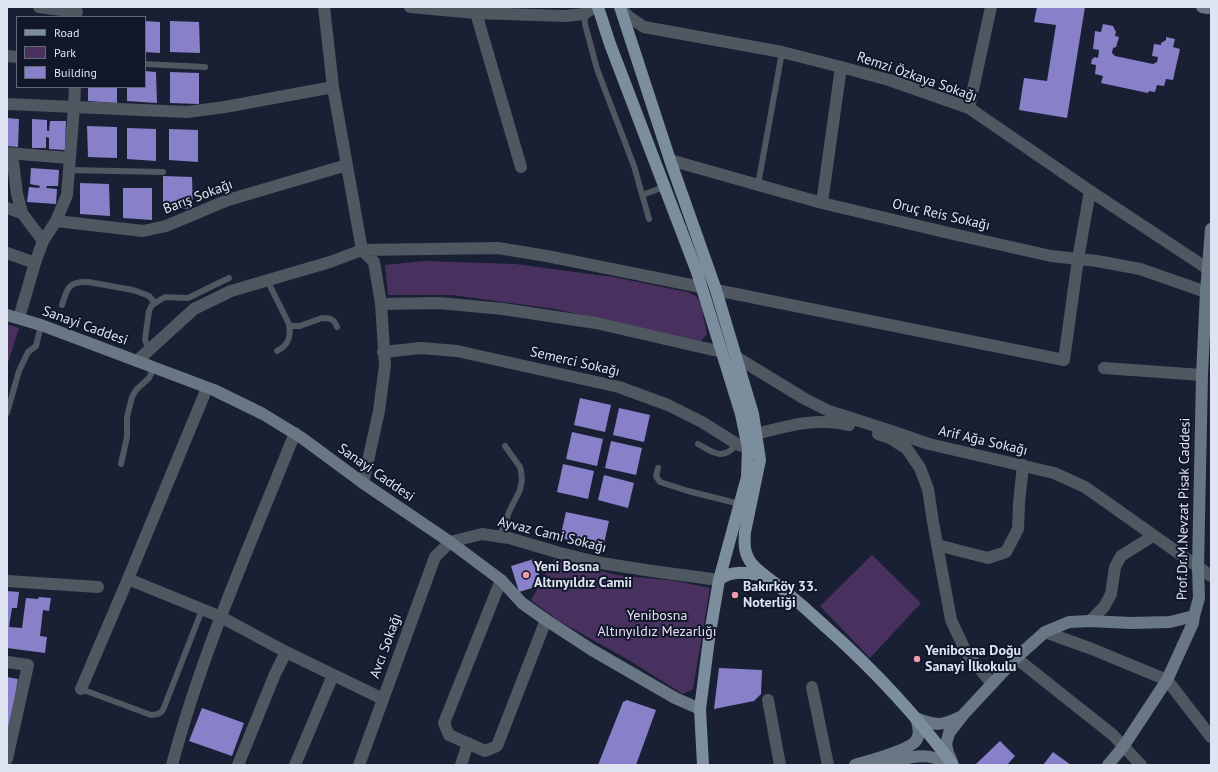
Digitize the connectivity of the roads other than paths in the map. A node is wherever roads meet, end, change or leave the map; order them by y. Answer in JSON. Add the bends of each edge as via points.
{"nodes":[{"id":1,"x":39,"y":7,"type":"edge"},
{"id":2,"x":324,"y":7,"type":"edge"},
{"id":3,"x":410,"y":7,"type":"edge"},
{"id":4,"x":598,"y":7,"type":"edge"},
{"id":5,"x":991,"y":7,"type":"edge"},
{"id":6,"x":1202,"y":7,"type":"edge"},
{"id":7,"x":1210,"y":7,"type":"edge"},
{"id":8,"x":621,"y":8,"type":"edge"},
{"id":9,"x":589,"y":10,"type":"edge"},
{"id":10,"x":77,"y":12,"type":"edge"},
{"id":11,"x":476,"y":13,"type":"junction"},
{"id":12,"x":644,"y":27,"type":"junction"},
{"id":13,"x":630,"y":36,"type":"junction"},
{"id":14,"x":782,"y":52,"type":"junction"},
{"id":15,"x":146,"y":64,"type":"edge"},
{"id":16,"x":205,"y":67,"type":"dead end"},
{"id":17,"x":841,"y":67,"type":"junction"},
{"id":18,"x":333,"y":87,"type":"junction"},
{"id":19,"x":75,"y":88,"type":"edge"},
{"id":20,"x":7,"y":104,"type":"edge"},
{"id":21,"x":74,"y":107,"type":"junction"},
{"id":22,"x":969,"y":108,"type":"junction"},
{"id":23,"x":10,"y":153,"type":"edge"},
{"id":24,"x":70,"y":158,"type":"junction"},
{"id":25,"x":670,"y":160,"type":"junction"},
{"id":26,"x":347,"y":164,"type":"junction"},
{"id":27,"x":521,"y":167,"type":"dead end"},
{"id":28,"x":69,"y":170,"type":"junction"},
{"id":29,"x":163,"y":172,"type":"dead end"},
{"id":30,"x":758,"y":185,"type":"junction"},
{"id":31,"x":664,"y":187,"type":"junction"},
{"id":32,"x":1090,"y":191,"type":"junction"},
{"id":33,"x":642,"y":195,"type":"junction"},
{"id":34,"x":822,"y":203,"type":"junction"},
{"id":35,"x":7,"y":208,"type":"edge"},
{"id":36,"x":22,"y":213,"type":"junction"},
{"id":37,"x":650,"y":220,"type":"dead end"},
{"id":38,"x":56,"y":221,"type":"junction"},
{"id":39,"x":1211,"y":230,"type":"edge"},
{"id":40,"x":43,"y":241,"type":"junction"},
{"id":41,"x":362,"y":250,"type":"junction"},
{"id":42,"x":7,"y":253,"type":"edge"},
{"id":43,"x":1078,"y":259,"type":"junction"},
{"id":44,"x":35,"y":263,"type":"junction"},
{"id":45,"x":1208,"y":269,"type":"junction"},
{"id":46,"x":229,"y":278,"type":"dead end"},
{"id":47,"x":267,"y":280,"type":"junction"},
{"id":48,"x":701,"y":287,"type":"junction"},
{"id":49,"x":716,"y":290,"type":"junction"},
{"id":50,"x":1206,"y":292,"type":"junction"},
{"id":51,"x":155,"y":303,"type":"junction"},
{"id":52,"x":381,"y":304,"type":"junction"},
{"id":53,"x":62,"y":305,"type":"dead end"},
{"id":54,"x":7,"y":315,"type":"edge"},
{"id":55,"x":19,"y":318,"type":"junction"},
{"id":56,"x":41,"y":326,"type":"junction"},
{"id":57,"x":290,"y":326,"type":"junction"},
{"id":58,"x":338,"y":327,"type":"dead end"},
{"id":59,"x":149,"y":350,"type":"junction"},
{"id":60,"x":277,"y":351,"type":"dead end"},
{"id":61,"x":383,"y":352,"type":"junction"},
{"id":62,"x":722,"y":352,"type":"junction"},
{"id":63,"x":736,"y":357,"type":"junction"},
{"id":64,"x":137,"y":361,"type":"junction"},
{"id":65,"x":154,"y":368,"type":"junction"},
{"id":66,"x":1104,"y":368,"type":"dead end"},
{"id":67,"x":1202,"y":375,"type":"junction"},
{"id":68,"x":207,"y":388,"type":"junction"},
{"id":69,"x":7,"y":413,"type":"edge"},
{"id":70,"x":295,"y":433,"type":"junction"},
{"id":71,"x":756,"y":434,"type":"junction"},
{"id":72,"x":698,"y":444,"type":"dead end"},
{"id":73,"x":505,"y":446,"type":"dead end"},
{"id":74,"x":742,"y":446,"type":"junction"},
{"id":75,"x":122,"y":464,"type":"dead end"},
{"id":76,"x":1023,"y":465,"type":"junction"},
{"id":77,"x":658,"y":468,"type":"dead end"},
{"id":78,"x":363,"y":483,"type":"junction"},
{"id":79,"x":740,"y":504,"type":"junction"},
{"id":80,"x":1153,"y":536,"type":"junction"},
{"id":81,"x":500,"y":537,"type":"junction"},
{"id":82,"x":450,"y":542,"type":"junction"},
{"id":83,"x":937,"y":545,"type":"junction"},
{"id":84,"x":1198,"y":568,"type":"junction"},
{"id":85,"x":765,"y":576,"type":"junction"},
{"id":86,"x":1211,"y":576,"type":"edge"},
{"id":87,"x":128,"y":580,"type":"junction"},
{"id":88,"x":501,"y":580,"type":"junction"},
{"id":89,"x":719,"y":580,"type":"junction"},
{"id":90,"x":7,"y":581,"type":"edge"},
{"id":91,"x":98,"y":587,"type":"dead end"},
{"id":92,"x":202,"y":610,"type":"junction"},
{"id":93,"x":1194,"y":616,"type":"junction"},
{"id":94,"x":221,"y":617,"type":"junction"},
{"id":95,"x":546,"y":620,"type":"junction"},
{"id":96,"x":1090,"y":621,"type":"junction"},
{"id":97,"x":1045,"y":632,"type":"junction"},
{"id":98,"x":286,"y":652,"type":"junction"},
{"id":99,"x":1016,"y":658,"type":"junction"},
{"id":100,"x":7,"y":662,"type":"edge"},
{"id":101,"x":334,"y":675,"type":"junction"},
{"id":102,"x":1168,"y":680,"type":"junction"},
{"id":103,"x":992,"y":684,"type":"junction"},
{"id":104,"x":812,"y":687,"type":"dead end"},
{"id":105,"x":81,"y":689,"type":"joint"},
{"id":106,"x":383,"y":699,"type":"junction"},
{"id":107,"x":768,"y":700,"type":"dead end"},
{"id":108,"x":700,"y":709,"type":"junction"},
{"id":109,"x":963,"y":716,"type":"junction"},
{"id":110,"x":916,"y":718,"type":"junction"},
{"id":111,"x":1211,"y":737,"type":"edge"},
{"id":112,"x":468,"y":743,"type":"junction"},
{"id":113,"x":1123,"y":747,"type":"junction"},
{"id":114,"x":8,"y":751,"type":"edge"},
{"id":115,"x":703,"y":763,"type":"edge"},
{"id":116,"x":172,"y":765,"type":"edge"},
{"id":117,"x":238,"y":765,"type":"edge"},
{"id":118,"x":295,"y":765,"type":"edge"},
{"id":119,"x":359,"y":765,"type":"edge"},
{"id":120,"x":461,"y":765,"type":"edge"},
{"id":121,"x":780,"y":765,"type":"edge"},
{"id":122,"x":828,"y":765,"type":"edge"},
{"id":123,"x":855,"y":765,"type":"edge"},
{"id":124,"x":885,"y":765,"type":"edge"},
{"id":125,"x":949,"y":765,"type":"edge"},
{"id":126,"x":953,"y":765,"type":"edge"},
{"id":127,"x":1108,"y":765,"type":"edge"},
{"id":128,"x":1141,"y":765,"type":"edge"}],
"edges":[{"from":1,"to":10,"type":"street"},
{"from":2,"to":18,"type":"street"},
{"from":3,"to":11,"type":"street"},
{"from":4,"to":31,"type":"main road"},
{"from":5,"to":22,"type":"street"},
{"from":6,"to":7,"type":"main road"},
{"from":8,"to":12,"type":"street"},
{"from":8,"to":13,"type":"main road"},
{"from":9,"to":11,"type":"street","via":[[565,16]]},
{"from":9,"to":33,"type":"lane","via":[[585,24],[597,69],[634,166]]},
{"from":11,"to":27,"type":"street"},
{"from":12,"to":13,"type":"street"},
{"from":12,"to":14,"type":"street","name":"Remzi Özkaya Sokağı"},
{"from":13,"to":25,"type":"main road"},
{"from":14,"to":17,"type":"street","name":"Remzi Özkaya Sokağı"},
{"from":14,"to":30,"type":"lane"},
{"from":15,"to":16,"type":"lane"},
{"from":17,"to":22,"type":"street","name":"Remzi Özkaya Sokağı","via":[[889,80]]},
{"from":17,"to":34,"type":"street"},
{"from":18,"to":21,"type":"street","via":[[187,112]]},
{"from":18,"to":26,"type":"street"},
{"from":19,"to":21,"type":"street"},
{"from":20,"to":21,"type":"street"},
{"from":21,"to":24,"type":"street"},
{"from":22,"to":32,"type":"street","name":"Remzi Özkaya Sokağı"},
{"from":23,"to":24,"type":"street"},
{"from":23,"to":36,"type":"street"},
{"from":24,"to":28,"type":"street"},
{"from":25,"to":30,"type":"street","name":"Oruç Reis Sokağı"},
{"from":25,"to":49,"type":"main road"},
{"from":26,"to":38,"type":"street","name":"Barış Sokağı","via":[[228,200],[166,226],[143,231]]},
{"from":26,"to":41,"type":"street"},
{"from":28,"to":29,"type":"lane"},
{"from":28,"to":38,"type":"street","via":[[67,195]]},
{"from":30,"to":34,"type":"street","name":"Oruç Reis Sokağı"},
{"from":31,"to":33,"type":"lane"},
{"from":31,"to":48,"type":"main road"},
{"from":32,"to":43,"type":"street"},
{"from":32,"to":45,"type":"street","name":"Remzi Özkaya Sokağı"},
{"from":33,"to":37,"type":"lane"},
{"from":34,"to":43,"type":"street","name":"Oruç Reis Sokağı","via":[[1051,256]]},
{"from":35,"to":36,"type":"street"},
{"from":36,"to":40,"type":"street"},
{"from":38,"to":40,"type":"street"},
{"from":39,"to":45,"type":"main road","name":"Prof.Dr.M.Nevzat Pisak Caddesi"},
{"from":40,"to":44,"type":"street"},
{"from":41,"to":47,"type":"street"},
{"from":41,"to":48,"type":"street","via":[[498,248]]},
{"from":41,"to":52,"type":"street","via":[[374,262]]},
{"from":42,"to":44,"type":"street"},
{"from":43,"to":49,"type":"street","via":[[1064,360]]},
{"from":43,"to":50,"type":"street","name":"Oruç Reis Sokağı","via":[[1140,269]]},
{"from":44,"to":55,"type":"street"},
{"from":45,"to":50,"type":"main road","name":"Prof.Dr.M.Nevzat Pisak Caddesi"},
{"from":46,"to":51,"type":"lane","via":[[188,298],[165,297]]},
{"from":47,"to":57,"type":"lane"},
{"from":47,"to":59,"type":"street","via":[[231,291],[194,309]]},
{"from":48,"to":62,"type":"main road"},
{"from":49,"to":63,"type":"main road"},
{"from":50,"to":67,"type":"main road","name":"Prof.Dr.M.Nevzat Pisak Caddesi"},
{"from":51,"to":53,"type":"lane","via":[[144,294],[80,281],[68,287]]},
{"from":51,"to":59,"type":"lane","via":[[149,311],[146,332],[145,340]]},
{"from":52,"to":61,"type":"street"},
{"from":52,"to":62,"type":"street","via":[[503,308],[596,323]]},
{"from":54,"to":55,"type":"main road","name":"Sanayi Caddesi"},
{"from":55,"to":56,"type":"main road","name":"Sanayi Caddesi"},
{"from":56,"to":64,"type":"main road","name":"Sanayi Caddesi"},
{"from":56,"to":69,"type":"lane","via":[[36,346],[28,352],[19,371]]},
{"from":57,"to":58,"type":"lane","via":[[300,326],[326,318],[335,321]]},
{"from":57,"to":60,"type":"lane","via":[[287,344]]},
{"from":59,"to":64,"type":"street"},
{"from":61,"to":74,"type":"street","name":"Semerci Sokağı","via":[[421,348],[457,351],[619,387],[668,405]]},
{"from":61,"to":78,"type":"street","via":[[385,365],[379,411]]},
{"from":62,"to":74,"type":"main road","via":[[741,414]]},
{"from":63,"to":71,"type":"main road","via":[[754,414]]},
{"from":63,"to":76,"type":"street","name":"Arif Ağa Sokağı","via":[[829,411],[929,444]]},
{"from":64,"to":65,"type":"main road","name":"Sanayi Caddesi"},
{"from":65,"to":68,"type":"main road","name":"Sanayi Caddesi"},
{"from":65,"to":75,"type":"lane","via":[[149,378],[132,397]]},
{"from":66,"to":67,"type":"street"},
{"from":67,"to":84,"type":"main road","name":"Prof.Dr.M.Nevzat Pisak Caddesi"},
{"from":68,"to":70,"type":"main road","name":"Sanayi Caddesi","via":[[263,414]]},
{"from":68,"to":87,"type":"street"},
{"from":70,"to":78,"type":"main road","name":"Sanayi Caddesi"},
{"from":70,"to":94,"type":"street"},
{"from":71,"to":83,"type":"street","via":[[782,427],[833,422],[848,424],[890,438],[907,449],[920,468],[928,489]]},
{"from":71,"to":85,"type":"main road","via":[[760,460],[744,544],[751,563]]},
{"from":72,"to":74,"type":"lane","via":[[720,454],[726,454]]},
{"from":73,"to":81,"type":"lane","via":[[520,467],[522,480]]},
{"from":74,"to":79,"type":"main road","via":[[747,477]]},
{"from":76,"to":80,"type":"street","name":"Arif Ağa Sokağı","via":[[1054,473],[1084,487]]},
{"from":76,"to":83,"type":"street","via":[[1018,503],[1018,529],[1006,552],[988,558]]},
{"from":77,"to":79,"type":"lane","via":[[656,476],[660,482]]},
{"from":78,"to":82,"type":"main road","name":"Sanayi Caddesi"},
{"from":79,"to":89,"type":"main road"},
{"from":80,"to":84,"type":"street","name":"Arif Ağa Sokağı"},
{"from":80,"to":96,"type":"street","via":[[1121,556],[1116,567],[1112,594],[1104,607]]},
{"from":81,"to":82,"type":"street","name":"Ayvaz Cami Sokağı","via":[[482,534]]},
{"from":81,"to":89,"type":"street","name":"Ayvaz Cami Sokağı","via":[[601,563]]},
{"from":82,"to":88,"type":"main road","name":"Sanayi Caddesi"},
{"from":82,"to":106,"type":"street","name":"Avcı Sokağı","via":[[435,557]]},
{"from":83,"to":103,"type":"street","via":[[951,620],[966,652]]},
{"from":84,"to":86,"type":"street","name":"Arif Ağa Sokağı"},
{"from":84,"to":93,"type":"main road","name":"Prof.Dr.M.Nevzat Pisak Caddesi","via":[[1199,598]]},
{"from":85,"to":89,"type":"main road","via":[[746,572],[730,574]]},
{"from":85,"to":110,"type":"main road","via":[[858,656]]},
{"from":87,"to":92,"type":"street"},
{"from":87,"to":105,"type":"street"},
{"from":88,"to":95,"type":"main road","name":"Sanayi Caddesi","via":[[522,603]]},
{"from":88,"to":112,"type":"street","via":[[444,724],[449,735]]},
{"from":89,"to":108,"type":"main road"},
{"from":90,"to":91,"type":"street"},
{"from":92,"to":94,"type":"street"},
{"from":92,"to":105,"type":"lane","via":[[161,713],[151,715]]},
{"from":93,"to":96,"type":"main road","via":[[1170,622]]},
{"from":93,"to":102,"type":"main road","name":"Prof.Dr.M.Nevzat Pisak Caddesi"},
{"from":94,"to":98,"type":"street"},
{"from":94,"to":116,"type":"street","via":[[182,727]]},
{"from":95,"to":108,"type":"main road","name":"Sanayi Caddesi","via":[[675,698]]},
{"from":95,"to":112,"type":"street","via":[[497,746],[485,751]]},
{"from":96,"to":97,"type":"main road","via":[[1069,622]]},
{"from":97,"to":99,"type":"main road"},
{"from":97,"to":102,"type":"street"},
{"from":98,"to":101,"type":"street"},
{"from":98,"to":117,"type":"street"},
{"from":99,"to":103,"type":"main road"},
{"from":99,"to":113,"type":"street","via":[[1113,735]]},
{"from":100,"to":114,"type":"street","via":[[28,665]]},
{"from":101,"to":106,"type":"street"},
{"from":101,"to":118,"type":"street"},
{"from":102,"to":111,"type":"street"},
{"from":102,"to":113,"type":"main road","name":"Prof.Dr.M.Nevzat Pisak Caddesi"},
{"from":103,"to":109,"type":"main road"},
{"from":104,"to":122,"type":"street"},
{"from":106,"to":119,"type":"street","name":"Avcı Sokağı"},
{"from":107,"to":121,"type":"street"},
{"from":108,"to":115,"type":"main road"},
{"from":109,"to":110,"type":"main road","via":[[946,724],[928,723]]},
{"from":109,"to":126,"type":"main road","via":[[949,733],[946,744]]},
{"from":110,"to":123,"type":"main road","via":[[919,735],[914,744]]},
{"from":110,"to":126,"type":"main road"},
{"from":112,"to":120,"type":"street"},
{"from":113,"to":127,"type":"main road","name":"Prof.Dr.M.Nevzat Pisak Caddesi"},
{"from":113,"to":128,"type":"street"},
{"from":124,"to":125,"type":"main road","via":[[921,756],[936,758]]}]}
